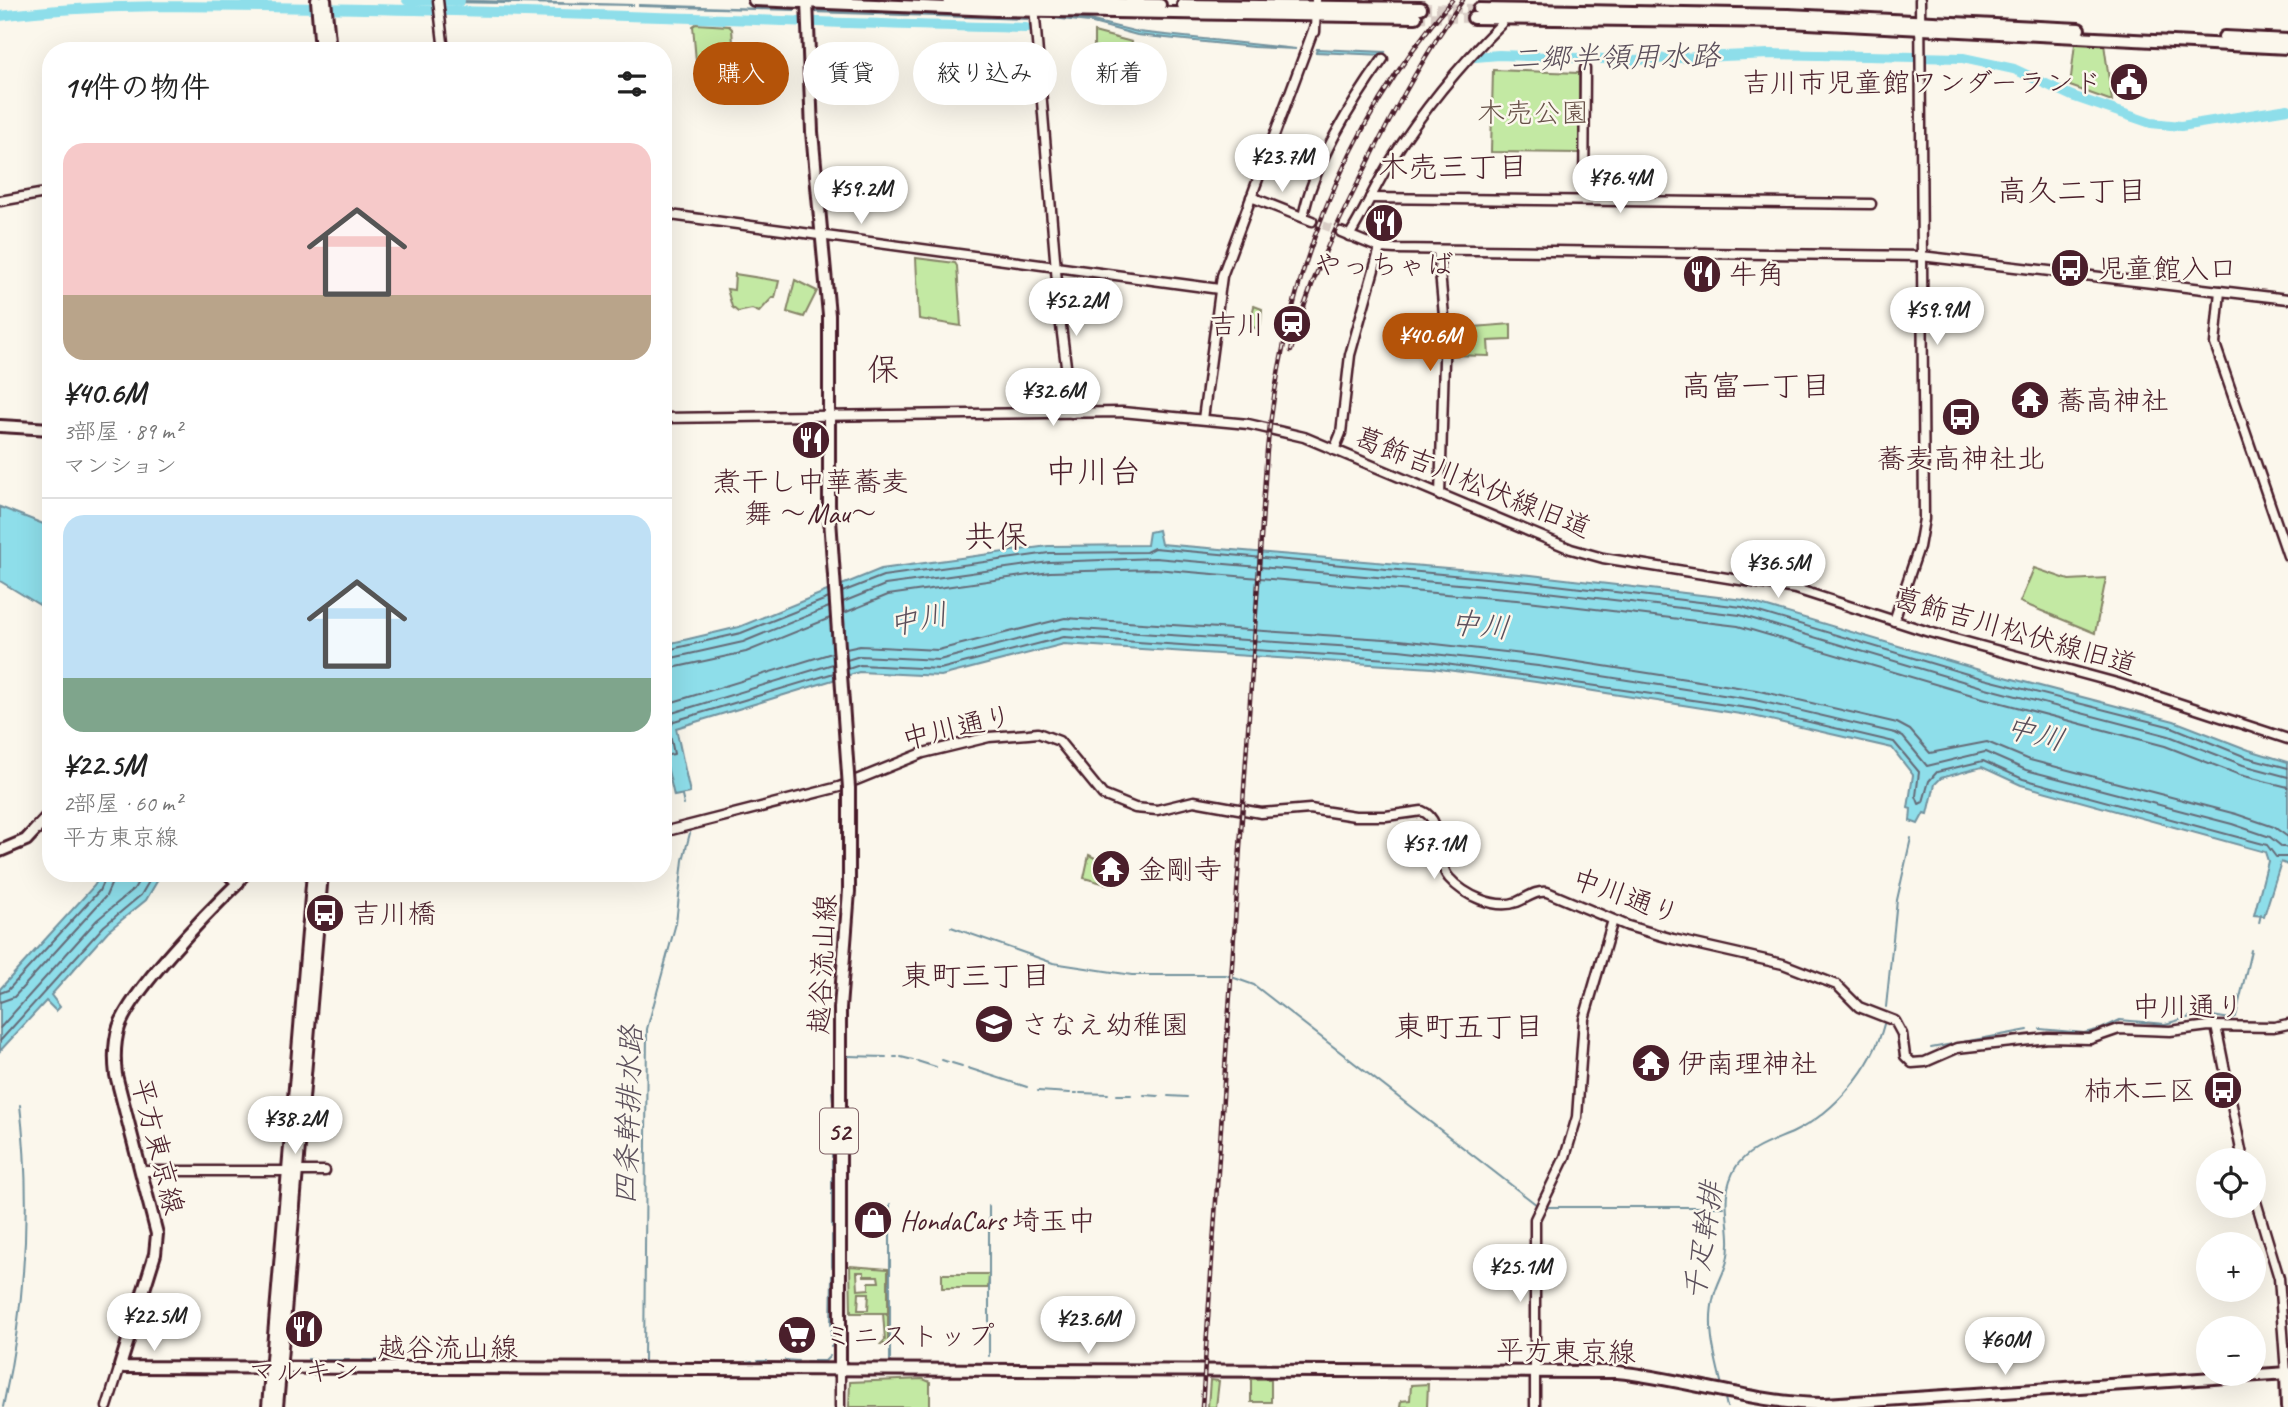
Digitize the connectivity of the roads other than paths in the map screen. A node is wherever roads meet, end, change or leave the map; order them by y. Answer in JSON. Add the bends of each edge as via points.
{"nodes":[{"id":1,"x":317,"y":0,"type":"edge"},
{"id":2,"x":439,"y":0,"type":"edge"},
{"id":3,"x":754,"y":0,"type":"edge"},
{"id":4,"x":949,"y":0,"type":"edge"},
{"id":5,"x":1920,"y":0,"type":"edge"},
{"id":6,"x":807,"y":3,"type":"edge"},
{"id":7,"x":326,"y":6,"type":"edge"},
{"id":8,"x":1316,"y":7,"type":"edge"},
{"id":9,"x":1034,"y":10,"type":"edge"},
{"id":10,"x":1418,"y":12,"type":"tunnel mouth"},
{"id":11,"x":1476,"y":13,"type":"tunnel mouth"},
{"id":12,"x":1501,"y":24,"type":"dead end"},
{"id":13,"x":1919,"y":25,"type":"junction"},
{"id":14,"x":2288,"y":40,"type":"edge"},
{"id":15,"x":320,"y":42,"type":"edge"},
{"id":16,"x":329,"y":42,"type":"edge"},
{"id":17,"x":443,"y":42,"type":"edge"},
{"id":18,"x":2288,"y":48,"type":"edge"},
{"id":19,"x":1383,"y":59,"type":"dead end"},
{"id":20,"x":1584,"y":69,"type":"dead end"},
{"id":21,"x":42,"y":194,"type":"edge"},
{"id":22,"x":1251,"y":197,"type":"junction"},
{"id":23,"x":1370,"y":198,"type":"junction"},
{"id":24,"x":1584,"y":200,"type":"junction"},
{"id":25,"x":0,"y":201,"type":"edge"},
{"id":26,"x":1871,"y":204,"type":"dead end"},
{"id":27,"x":672,"y":215,"type":"edge"},
{"id":28,"x":1303,"y":217,"type":"junction"},
{"id":29,"x":1312,"y":221,"type":"tunnel mouth"},
{"id":30,"x":822,"y":235,"type":"junction"},
{"id":31,"x":1380,"y":248,"type":"junction"},
{"id":32,"x":1438,"y":250,"type":"junction"},
{"id":33,"x":1921,"y":256,"type":"junction"},
{"id":34,"x":1055,"y":267,"type":"junction"},
{"id":35,"x":1219,"y":289,"type":"junction"},
{"id":36,"x":2220,"y":291,"type":"junction"},
{"id":37,"x":2288,"y":299,"type":"edge"},
{"id":38,"x":1072,"y":413,"type":"junction"},
{"id":39,"x":672,"y":418,"type":"edge"},
{"id":40,"x":828,"y":418,"type":"junction"},
{"id":41,"x":1203,"y":419,"type":"junction"},
{"id":42,"x":0,"y":426,"type":"edge"},
{"id":43,"x":42,"y":428,"type":"edge"},
{"id":44,"x":1334,"y":450,"type":"junction"},
{"id":45,"x":1440,"y":496,"type":"junction"},
{"id":46,"x":2288,"y":556,"type":"edge"},
{"id":47,"x":1894,"y":621,"type":"junction"},
{"id":48,"x":2288,"y":739,"type":"edge"},
{"id":49,"x":42,"y":823,"type":"edge"},
{"id":50,"x":672,"y":830,"type":"edge"},
{"id":51,"x":0,"y":851,"type":"edge"},
{"id":52,"x":312,"y":882,"type":"edge"},
{"id":53,"x":321,"y":882,"type":"edge"},
{"id":54,"x":238,"y":883,"type":"edge"},
{"id":55,"x":1613,"y":920,"type":"junction"},
{"id":56,"x":2288,"y":1024,"type":"edge"},
{"id":57,"x":2216,"y":1026,"type":"junction"},
{"id":58,"x":2241,"y":1148,"type":"edge"},
{"id":59,"x":293,"y":1170,"type":"junction"},
{"id":60,"x":142,"y":1171,"type":"junction"},
{"id":61,"x":324,"y":1171,"type":"dead end"},
{"id":62,"x":2261,"y":1218,"type":"edge"},
{"id":63,"x":120,"y":1366,"type":"junction"},
{"id":64,"x":276,"y":1369,"type":"junction"},
{"id":65,"x":840,"y":1371,"type":"junction"},
{"id":66,"x":1535,"y":1372,"type":"junction"},
{"id":67,"x":2287,"y":1373,"type":"edge"},
{"id":68,"x":107,"y":1407,"type":"edge"},
{"id":69,"x":268,"y":1407,"type":"edge"},
{"id":70,"x":277,"y":1407,"type":"edge"},
{"id":71,"x":840,"y":1407,"type":"edge"},
{"id":72,"x":1535,"y":1407,"type":"edge"},
{"id":73,"x":2287,"y":1407,"type":"edge"}],
"edges":[{"from":1,"to":15,"type":"main road"},
{"from":2,"to":17,"type":"street"},
{"from":3,"to":6,"type":"main road"},
{"from":4,"to":9,"type":"main road"},
{"from":5,"to":13,"type":"street"},
{"from":6,"to":9,"type":"main road"},
{"from":6,"to":30,"type":"main road","name":"越谷流山線","number":"52","via":[[812,138]]},
{"from":7,"to":16,"type":"main road"},
{"from":8,"to":9,"type":"main road"},
{"from":8,"to":10,"type":"main road"},
{"from":8,"to":22,"type":"street","via":[[1307,57],[1298,69]]},
{"from":9,"to":34,"type":"street"},
{"from":11,"to":13,"type":"main road"},
{"from":12,"to":23,"type":"street","via":[[1466,58],[1430,104]]},
{"from":13,"to":14,"type":"main road"},
{"from":13,"to":18,"type":"main road"},
{"from":13,"to":33,"type":"street"},
{"from":19,"to":28,"type":"street","via":[[1341,127],[1310,189]]},
{"from":20,"to":24,"type":"street"},
{"from":21,"to":25,"type":"street"},
{"from":22,"to":28,"type":"street"},
{"from":22,"to":35,"type":"street"},
{"from":23,"to":24,"type":"street"},
{"from":23,"to":31,"type":"street","via":[[1345,234]]},
{"from":24,"to":26,"type":"street"},
{"from":27,"to":30,"type":"street"},
{"from":28,"to":29,"type":"street"},
{"from":30,"to":34,"type":"street"},
{"from":30,"to":40,"type":"main road","name":"越谷流山線","number":"52","via":[[829,315]]},
{"from":31,"to":32,"type":"street"},
{"from":31,"to":44,"type":"street","via":[[1350,355],[1341,433]]},
{"from":32,"to":33,"type":"street"},
{"from":32,"to":45,"type":"street","via":[[1445,327]]},
{"from":33,"to":36,"type":"street"},
{"from":33,"to":47,"type":"street","via":[[1924,519]]},
{"from":34,"to":35,"type":"street"},
{"from":34,"to":38,"type":"street"},
{"from":35,"to":41,"type":"street"},
{"from":36,"to":37,"type":"street"},
{"from":36,"to":46,"type":"street","via":[[2216,344]]},
{"from":38,"to":40,"type":"street","name":"葛飾吉川松伏線旧道"},
{"from":38,"to":41,"type":"street","name":"葛飾吉川松伏線旧道","via":[[1132,412]]},
{"from":39,"to":40,"type":"street","name":"葛飾吉川松伏線旧道"},
{"from":40,"to":65,"type":"main road","name":"越谷流山線","number":"52","bridge":true,"via":[[829,505],[849,788],[849,891],[840,1008]]},
{"from":41,"to":44,"type":"street","name":"葛飾吉川松伏線旧道","via":[[1290,433]]},
{"from":42,"to":43,"type":"main road"},
{"from":44,"to":45,"type":"street","name":"葛飾吉川松伏線旧道"},
{"from":45,"to":47,"type":"street","name":"葛飾吉川松伏線旧道","via":[[1571,550],[1775,584]]},
{"from":47,"to":48,"type":"street","name":"葛飾吉川松伏線旧道","via":[[2117,683]]},
{"from":49,"to":51,"type":"main road","via":[[23,843]]},
{"from":50,"to":55,"type":"street","name":"中川通り","via":[[839,787],[923,753],[989,737],[1038,733],[1067,747],[1103,795],[1135,808],[1157,810],[1194,801],[1261,813],[1310,809],[1386,816],[1422,811],[1433,822],[1442,867],[1481,899],[1506,905],[1547,892]]},
{"from":52,"to":59,"type":"main road"},
{"from":53,"to":59,"type":"main road"},
{"from":54,"to":60,"type":"main road","name":"平方東京線","via":[[163,966],[120,1024],[114,1062]]},
{"from":55,"to":57,"type":"street","name":"中川通り","via":[[1783,964],[1838,985],[1859,1007],[1895,1021],[1905,1056],[1912,1063],[1974,1045],[2090,1039],[2124,1029]]},
{"from":55,"to":66,"type":"street","via":[[1584,1019],[1577,1117],[1565,1157],[1535,1219]]},
{"from":56,"to":57,"type":"street","name":"中川通り"},
{"from":57,"to":58,"type":"street"},
{"from":59,"to":60,"type":"street"},
{"from":59,"to":61,"type":"street"},
{"from":59,"to":64,"type":"main road"},
{"from":60,"to":63,"type":"main road","name":"平方東京線","via":[[156,1247]]},
{"from":62,"to":67,"type":"street","via":[[2279,1278]]},
{"from":63,"to":64,"type":"main road"},
{"from":63,"to":68,"type":"street"},
{"from":64,"to":65,"type":"main road","name":"越谷流山線"},
{"from":64,"to":69,"type":"main road"},
{"from":64,"to":70,"type":"main road"},
{"from":65,"to":66,"type":"main road","name":"平方東京線"},
{"from":65,"to":71,"type":"street"},
{"from":66,"to":67,"type":"main road","name":"平方東京線","via":[[1617,1372],[1770,1400],[1825,1404]]},
{"from":66,"to":72,"type":"street"},
{"from":67,"to":73,"type":"main road"}]}
